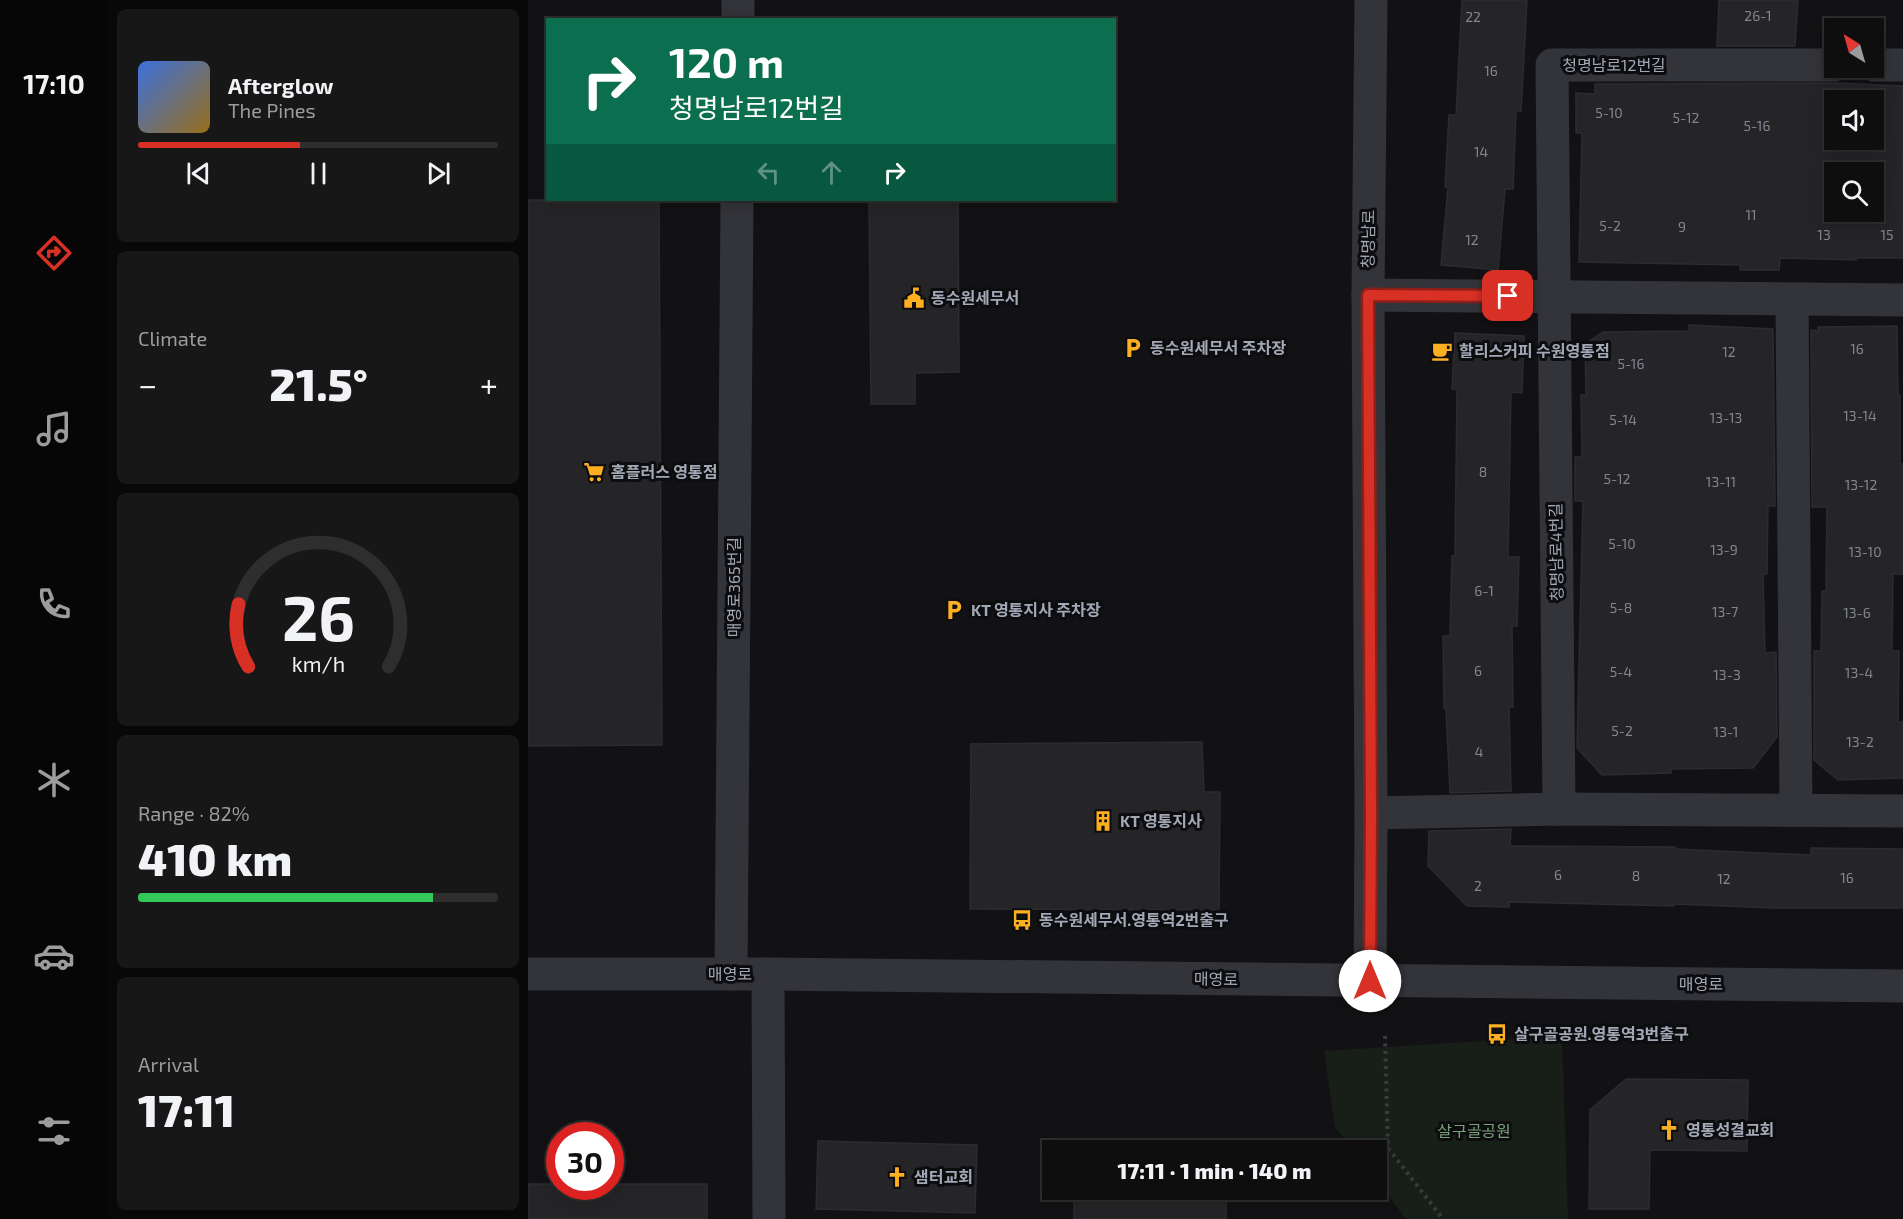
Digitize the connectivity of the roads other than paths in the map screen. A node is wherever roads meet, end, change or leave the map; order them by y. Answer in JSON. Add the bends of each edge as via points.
{"nodes":[{"id":1,"x":738,"y":0,"type":"edge"},
{"id":2,"x":1371,"y":0,"type":"edge"},
{"id":3,"x":738,"y":18,"type":"edge"},
{"id":4,"x":1824,"y":65,"type":"edge"},
{"id":5,"x":1884,"y":65,"type":"edge"},
{"id":6,"x":1903,"y":65,"type":"edge"},
{"id":7,"x":737,"y":201,"type":"edge"},
{"id":8,"x":1368,"y":295,"type":"junction"},
{"id":9,"x":1554,"y":296,"type":"junction"},
{"id":10,"x":1792,"y":300,"type":"junction"},
{"id":11,"x":1903,"y":300,"type":"edge"},
{"id":12,"x":1559,"y":809,"type":"junction"},
{"id":13,"x":1796,"y":810,"type":"junction"},
{"id":14,"x":1903,"y":811,"type":"edge"},
{"id":15,"x":1371,"y":813,"type":"junction"},
{"id":16,"x":528,"y":974,"type":"edge"},
{"id":17,"x":731,"y":974,"type":"junction"},
{"id":18,"x":768,"y":974,"type":"junction"},
{"id":19,"x":1370,"y":981,"type":"junction"},
{"id":20,"x":1903,"y":986,"type":"edge"},
{"id":21,"x":769,"y":1219,"type":"edge"}],
"edges":[{"from":1,"to":3,"type":"street"},
{"from":2,"to":8,"type":"street","name":"청명남로"},
{"from":4,"to":9,"type":"street","name":"청명남로12번길","via":[[1552,64]]},
{"from":5,"to":6,"type":"street"},
{"from":7,"to":17,"type":"street","name":"매영로365번길"},
{"from":8,"to":9,"type":"street"},
{"from":8,"to":15,"type":"street","name":"청명남로"},
{"from":9,"to":10,"type":"street"},
{"from":9,"to":12,"type":"street","name":"청명남로4번길"},
{"from":10,"to":11,"type":"street"},
{"from":10,"to":13,"type":"street"},
{"from":12,"to":13,"type":"street"},
{"from":12,"to":15,"type":"street"},
{"from":13,"to":14,"type":"street"},
{"from":15,"to":19,"type":"street","name":"청명남로"},
{"from":16,"to":17,"type":"street","name":"매영로"},
{"from":17,"to":18,"type":"street","name":"매영로"},
{"from":18,"to":19,"type":"street","name":"매영로"},
{"from":18,"to":21,"type":"street"},
{"from":19,"to":20,"type":"street","name":"매영로"}]}
